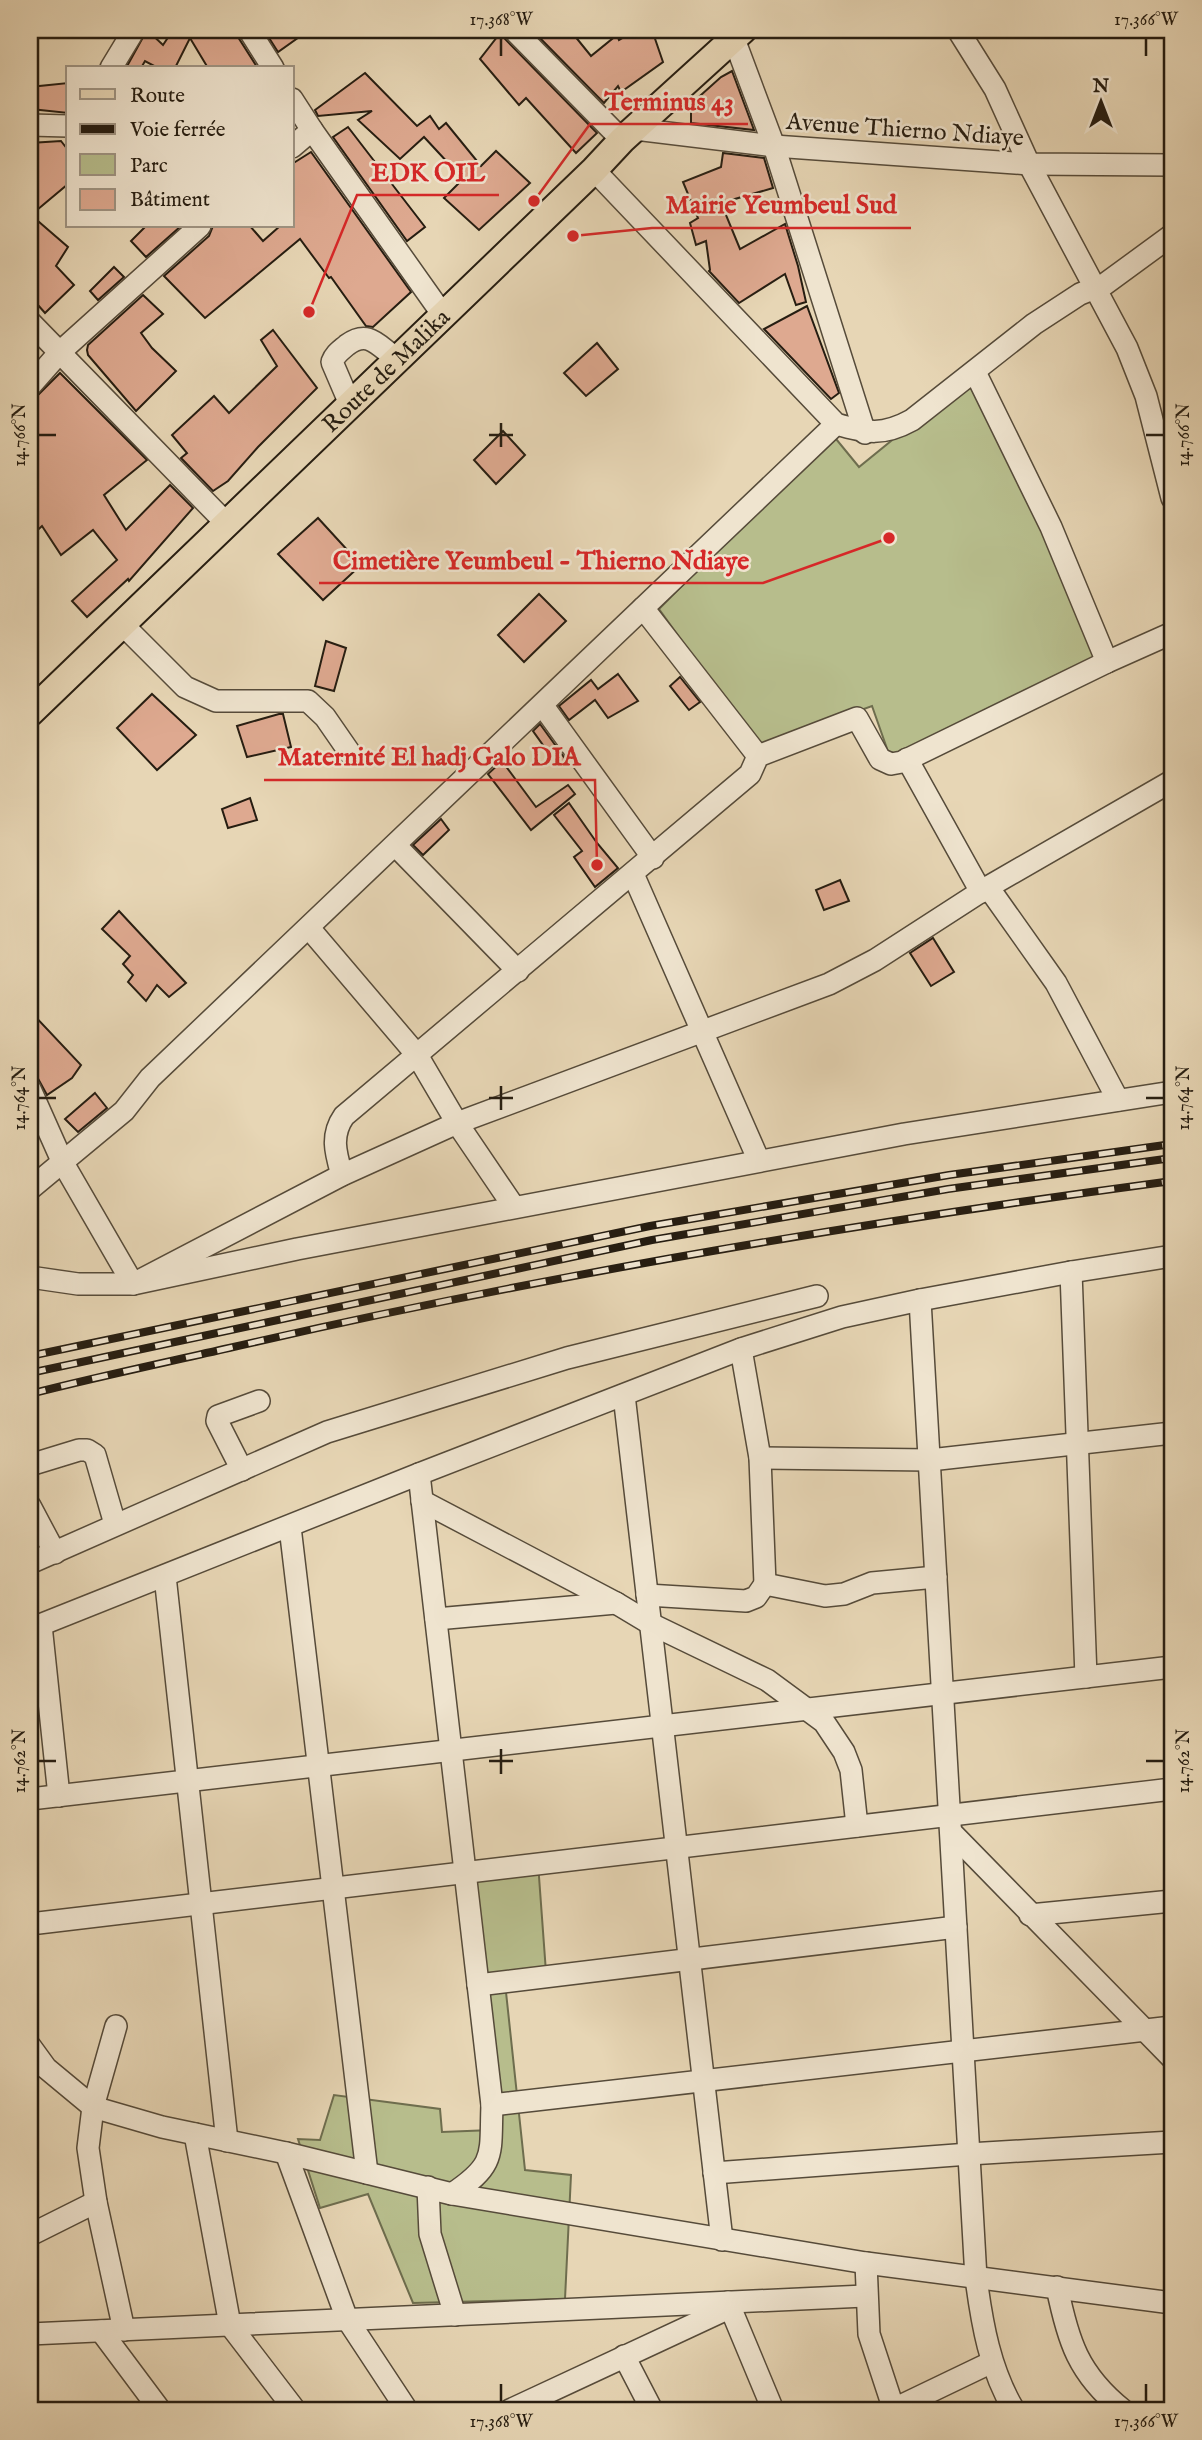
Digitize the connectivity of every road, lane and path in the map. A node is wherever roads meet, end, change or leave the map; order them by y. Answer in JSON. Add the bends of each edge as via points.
{"nodes":[{"id":1,"x":134,"y":30,"type":"edge"},
{"id":2,"x":249,"y":30,"type":"edge"},
{"id":3,"x":514,"y":30,"type":"edge"},
{"id":4,"x":958,"y":30,"type":"edge"},
{"id":5,"x":738,"y":34,"type":"edge"},
{"id":6,"x":112,"y":66,"type":"edge"},
{"id":7,"x":272,"y":66,"type":"edge"},
{"id":8,"x":294,"y":105,"type":"edge"},
{"id":9,"x":30,"y":125,"type":"edge"},
{"id":10,"x":66,"y":126,"type":"edge"},
{"id":11,"x":302,"y":130,"type":"edge"},
{"id":12,"x":628,"y":134,"type":"junction"},
{"id":13,"x":774,"y":146,"type":"junction"},
{"id":14,"x":1029,"y":164,"type":"junction"},
{"id":15,"x":1172,"y":165,"type":"edge"},
{"id":16,"x":594,"y":170,"type":"junction"},
{"id":17,"x":198,"y":228,"type":"edge"},
{"id":18,"x":1170,"y":241,"type":"edge"},
{"id":19,"x":1093,"y":288,"type":"junction"},
{"id":20,"x":443,"y":315,"type":"junction"},
{"id":21,"x":30,"y":322,"type":"edge"},
{"id":22,"x":60,"y":352,"type":"junction"},
{"id":23,"x":397,"y":359,"type":"junction"},
{"id":24,"x":975,"y":372,"type":"junction"},
{"id":25,"x":30,"y":386,"type":"edge"},
{"id":26,"x":350,"y":404,"type":"junction"},
{"id":27,"x":836,"y":424,"type":"junction"},
{"id":28,"x":865,"y":433,"type":"junction"},
{"id":29,"x":1172,"y":498,"type":"edge"},
{"id":30,"x":226,"y":523,"type":"junction"},
{"id":31,"x":643,"y":608,"type":"junction"},
{"id":32,"x":122,"y":624,"type":"junction"},
{"id":33,"x":1172,"y":634,"type":"edge"},
{"id":34,"x":1107,"y":662,"type":"junction"},
{"id":35,"x":34,"y":702,"type":"edge"},
{"id":36,"x":543,"y":706,"type":"junction"},
{"id":37,"x":352,"y":756,"type":"dead end"},
{"id":38,"x":758,"y":756,"type":"junction"},
{"id":39,"x":907,"y":759,"type":"junction"},
{"id":40,"x":1172,"y":781,"type":"edge"},
{"id":41,"x":396,"y":846,"type":"junction"},
{"id":42,"x":653,"y":858,"type":"junction"},
{"id":43,"x":634,"y":874,"type":"junction"},
{"id":44,"x":984,"y":890,"type":"junction"},
{"id":45,"x":309,"y":928,"type":"junction"},
{"id":46,"x":518,"y":971,"type":"junction"},
{"id":47,"x":702,"y":1031,"type":"junction"},
{"id":48,"x":417,"y":1055,"type":"junction"},
{"id":49,"x":30,"y":1089,"type":"edge"},
{"id":50,"x":1167,"y":1090,"type":"edge"},
{"id":51,"x":1118,"y":1100,"type":"junction"},
{"id":52,"x":457,"y":1123,"type":"junction"},
{"id":53,"x":759,"y":1161,"type":"junction"},
{"id":54,"x":63,"y":1163,"type":"junction"},
{"id":55,"x":342,"y":1175,"type":"junction"},
{"id":56,"x":30,"y":1189,"type":"edge"},
{"id":57,"x":514,"y":1206,"type":"junction"},
{"id":58,"x":1172,"y":1256,"type":"edge"},
{"id":59,"x":1071,"y":1272,"type":"junction"},
{"id":60,"x":30,"y":1277,"type":"edge"},
{"id":61,"x":133,"y":1284,"type":"junction"},
{"id":62,"x":817,"y":1296,"type":"dead end"},
{"id":63,"x":920,"y":1300,"type":"junction"},
{"id":64,"x":741,"y":1349,"type":"junction"},
{"id":65,"x":624,"y":1395,"type":"junction"},
{"id":66,"x":259,"y":1401,"type":"dead end"},
{"id":67,"x":1172,"y":1433,"type":"edge"},
{"id":68,"x":1076,"y":1444,"type":"junction"},
{"id":69,"x":760,"y":1458,"type":"junction"},
{"id":70,"x":930,"y":1460,"type":"junction"},
{"id":71,"x":30,"y":1465,"type":"edge"},
{"id":72,"x":242,"y":1470,"type":"junction"},
{"id":73,"x":419,"y":1474,"type":"junction"},
{"id":74,"x":422,"y":1501,"type":"junction"},
{"id":75,"x":30,"y":1506,"type":"edge"},
{"id":76,"x":115,"y":1524,"type":"junction"},
{"id":77,"x":290,"y":1527,"type":"junction"},
{"id":78,"x":55,"y":1553,"type":"junction"},
{"id":79,"x":30,"y":1563,"type":"edge"},
{"id":80,"x":165,"y":1576,"type":"junction"},
{"id":81,"x":936,"y":1577,"type":"junction"},
{"id":82,"x":765,"y":1584,"type":"junction"},
{"id":83,"x":647,"y":1595,"type":"junction"},
{"id":84,"x":616,"y":1603,"type":"junction"},
{"id":85,"x":436,"y":1619,"type":"junction"},
{"id":86,"x":650,"y":1624,"type":"junction"},
{"id":87,"x":35,"y":1627,"type":"edge"},
{"id":88,"x":1172,"y":1667,"type":"edge"},
{"id":89,"x":1086,"y":1677,"type":"junction"},
{"id":90,"x":943,"y":1694,"type":"junction"},
{"id":91,"x":807,"y":1709,"type":"junction"},
{"id":92,"x":662,"y":1726,"type":"junction"},
{"id":93,"x":451,"y":1750,"type":"junction"},
{"id":94,"x":319,"y":1766,"type":"junction"},
{"id":95,"x":188,"y":1781,"type":"junction"},
{"id":96,"x":1172,"y":1789,"type":"edge"},
{"id":97,"x":59,"y":1796,"type":"junction"},
{"id":98,"x":30,"y":1799,"type":"edge"},
{"id":99,"x":951,"y":1824,"type":"junction"},
{"id":100,"x":857,"y":1826,"type":"junction"},
{"id":101,"x":676,"y":1847,"type":"junction"},
{"id":102,"x":465,"y":1873,"type":"junction"},
{"id":103,"x":333,"y":1888,"type":"junction"},
{"id":104,"x":1172,"y":1901,"type":"edge"},
{"id":105,"x":201,"y":1904,"type":"junction"},
{"id":106,"x":1030,"y":1915,"type":"junction"},
{"id":107,"x":30,"y":1924,"type":"edge"},
{"id":108,"x":956,"y":1927,"type":"junction"},
{"id":109,"x":689,"y":1960,"type":"junction"},
{"id":110,"x":478,"y":1985,"type":"junction"},
{"id":111,"x":116,"y":2026,"type":"dead end"},
{"id":112,"x":1172,"y":2027,"type":"edge"},
{"id":113,"x":1145,"y":2030,"type":"junction"},
{"id":114,"x":30,"y":2046,"type":"edge"},
{"id":115,"x":964,"y":2051,"type":"junction"},
{"id":116,"x":1172,"y":2058,"type":"edge"},
{"id":117,"x":703,"y":2081,"type":"junction"},
{"id":118,"x":492,"y":2105,"type":"junction"},
{"id":119,"x":93,"y":2106,"type":"junction"},
{"id":120,"x":195,"y":2134,"type":"junction"},
{"id":121,"x":227,"y":2141,"type":"junction"},
{"id":122,"x":1172,"y":2142,"type":"edge"},
{"id":123,"x":286,"y":2153,"type":"junction"},
{"id":124,"x":969,"y":2154,"type":"junction"},
{"id":125,"x":367,"y":2172,"type":"junction"},
{"id":126,"x":714,"y":2172,"type":"junction"},
{"id":127,"x":428,"y":2187,"type":"junction"},
{"id":128,"x":452,"y":2194,"type":"junction"},
{"id":129,"x":96,"y":2202,"type":"junction"},
{"id":130,"x":30,"y":2235,"type":"edge"},
{"id":131,"x":722,"y":2240,"type":"junction"},
{"id":132,"x":866,"y":2263,"type":"junction"},
{"id":133,"x":976,"y":2278,"type":"junction"},
{"id":134,"x":1057,"y":2287,"type":"junction"},
{"id":135,"x":865,"y":2296,"type":"junction"},
{"id":136,"x":1172,"y":2303,"type":"edge"},
{"id":137,"x":729,"y":2305,"type":"junction"},
{"id":138,"x":455,"y":2315,"type":"junction"},
{"id":139,"x":347,"y":2319,"type":"junction"},
{"id":140,"x":230,"y":2325,"type":"junction"},
{"id":141,"x":124,"y":2330,"type":"junction"},
{"id":142,"x":101,"y":2331,"type":"junction"},
{"id":143,"x":30,"y":2334,"type":"edge"},
{"id":144,"x":624,"y":2356,"type":"junction"},
{"id":145,"x":992,"y":2361,"type":"junction"},
{"id":146,"x":524,"y":2407,"type":"edge"},
{"id":147,"x":160,"y":2410,"type":"edge"},
{"id":148,"x":295,"y":2410,"type":"edge"},
{"id":149,"x":407,"y":2410,"type":"edge"},
{"id":150,"x":652,"y":2410,"type":"edge"},
{"id":151,"x":773,"y":2410,"type":"edge"},
{"id":152,"x":893,"y":2410,"type":"edge"},
{"id":153,"x":1014,"y":2410,"type":"edge"},
{"id":154,"x":1123,"y":2410,"type":"edge"}],
"edges":[{"from":1,"to":6,"type":"street"},
{"from":2,"to":7,"type":"street"},
{"from":3,"to":12,"type":"street"},
{"from":4,"to":14,"type":"street","via":[[995,89]]},
{"from":5,"to":12,"type":"main road","name":"Route de Malika"},
{"from":5,"to":13,"type":"street"},
{"from":8,"to":11,"type":"street"},
{"from":9,"to":10,"type":"street"},
{"from":11,"to":20,"type":"street"},
{"from":12,"to":13,"type":"street","name":"Avenue Thierno Ndiaye"},
{"from":12,"to":16,"type":"main road","name":"Route de Malika"},
{"from":13,"to":14,"type":"street","name":"Avenue Thierno Ndiaye"},
{"from":13,"to":28,"type":"street"},
{"from":14,"to":15,"type":"street","name":"Avenue Thierno Ndiaye"},
{"from":14,"to":19,"type":"street"},
{"from":16,"to":20,"type":"main road","name":"Route de Malika"},
{"from":16,"to":27,"type":"street"},
{"from":17,"to":22,"type":"street"},
{"from":18,"to":19,"type":"street"},
{"from":19,"to":24,"type":"street","via":[[1034,324]]},
{"from":19,"to":29,"type":"street","via":[[1128,348],[1146,396]]},
{"from":20,"to":23,"type":"main road","name":"Route de Malika"},
{"from":21,"to":22,"type":"street"},
{"from":22,"to":25,"type":"street"},
{"from":22,"to":30,"type":"street"},
{"from":23,"to":26,"type":"main road","name":"Route de Malika"},
{"from":23,"to":26,"type":"street","via":[[363,337],[335,354],[332,362]]},
{"from":24,"to":28,"type":"street","via":[[912,420],[897,428]]},
{"from":24,"to":34,"type":"street","via":[[1051,527]]},
{"from":26,"to":30,"type":"main road","name":"Route de Malika"},
{"from":27,"to":28,"type":"street"},
{"from":27,"to":31,"type":"street"},
{"from":30,"to":32,"type":"main road","name":"Route de Malika"},
{"from":31,"to":36,"type":"street"},
{"from":31,"to":38,"type":"street"},
{"from":32,"to":35,"type":"main road","name":"Route de Malika"},
{"from":32,"to":37,"type":"street","via":[[185,687],[216,701],[308,701]]},
{"from":33,"to":34,"type":"street"},
{"from":34,"to":39,"type":"street"},
{"from":36,"to":41,"type":"street"},
{"from":36,"to":42,"type":"street"},
{"from":38,"to":39,"type":"street","via":[[857,718],[880,759],[891,764]]},
{"from":38,"to":42,"type":"street","via":[[750,774]]},
{"from":39,"to":44,"type":"street"},
{"from":40,"to":44,"type":"street"},
{"from":41,"to":45,"type":"street"},
{"from":41,"to":46,"type":"street"},
{"from":42,"to":43,"type":"street"},
{"from":43,"to":46,"type":"street"},
{"from":43,"to":47,"type":"street"},
{"from":44,"to":47,"type":"street","via":[[829,984]]},
{"from":44,"to":51,"type":"street","via":[[1056,983]]},
{"from":45,"to":48,"type":"street"},
{"from":45,"to":54,"type":"street","via":[[150,1078],[124,1111]]},
{"from":46,"to":48,"type":"street"},
{"from":47,"to":52,"type":"street"},
{"from":47,"to":53,"type":"street"},
{"from":48,"to":52,"type":"street"},
{"from":48,"to":55,"type":"street","via":[[337,1126],[335,1146]]},
{"from":49,"to":54,"type":"street"},
{"from":50,"to":51,"type":"street"},
{"from":51,"to":53,"type":"street"},
{"from":52,"to":55,"type":"street"},
{"from":52,"to":57,"type":"street"},
{"from":53,"to":57,"type":"street"},
{"from":54,"to":56,"type":"street"},
{"from":54,"to":61,"type":"street"},
{"from":55,"to":61,"type":"street"},
{"from":57,"to":61,"type":"street"},
{"from":58,"to":59,"type":"street"},
{"from":59,"to":63,"type":"street"},
{"from":59,"to":68,"type":"street"},
{"from":60,"to":61,"type":"street","via":[[78,1284]]},
{"from":62,"to":72,"type":"street","via":[[567,1358],[327,1432]]},
{"from":63,"to":64,"type":"street","via":[[842,1317]]},
{"from":63,"to":70,"type":"street"},
{"from":64,"to":65,"type":"street"},
{"from":64,"to":69,"type":"street"},
{"from":65,"to":73,"type":"street"},
{"from":65,"to":83,"type":"street"},
{"from":66,"to":72,"type":"street","via":[[218,1416]]},
{"from":67,"to":68,"type":"street"},
{"from":68,"to":70,"type":"street"},
{"from":68,"to":89,"type":"street"},
{"from":69,"to":70,"type":"street"},
{"from":69,"to":82,"type":"street"},
{"from":70,"to":81,"type":"street"},
{"from":71,"to":76,"type":"street","via":[[87,1450],[94,1455]]},
{"from":72,"to":76,"type":"street"},
{"from":73,"to":74,"type":"street"},
{"from":73,"to":77,"type":"street"},
{"from":74,"to":84,"type":"street"},
{"from":74,"to":85,"type":"street"},
{"from":75,"to":78,"type":"street"},
{"from":76,"to":78,"type":"street"},
{"from":77,"to":80,"type":"street"},
{"from":77,"to":94,"type":"street"},
{"from":78,"to":79,"type":"street"},
{"from":80,"to":87,"type":"street"},
{"from":80,"to":95,"type":"street"},
{"from":81,"to":82,"type":"street","via":[[872,1583],[825,1597]]},
{"from":81,"to":90,"type":"street"},
{"from":82,"to":83,"type":"street","via":[[756,1597],[746,1601]]},
{"from":83,"to":86,"type":"street"},
{"from":84,"to":85,"type":"street"},
{"from":84,"to":86,"type":"street"},
{"from":85,"to":93,"type":"street"},
{"from":86,"to":91,"type":"street","via":[[767,1680]]},
{"from":86,"to":92,"type":"street"},
{"from":87,"to":97,"type":"street"},
{"from":88,"to":89,"type":"street"},
{"from":89,"to":90,"type":"street"},
{"from":90,"to":91,"type":"street"},
{"from":90,"to":99,"type":"street"},
{"from":91,"to":92,"type":"street"},
{"from":91,"to":100,"type":"street","via":[[824,1722],[844,1752]]},
{"from":92,"to":93,"type":"street"},
{"from":92,"to":101,"type":"street"},
{"from":93,"to":94,"type":"street"},
{"from":93,"to":102,"type":"street"},
{"from":94,"to":95,"type":"street"},
{"from":94,"to":103,"type":"street"},
{"from":95,"to":97,"type":"street"},
{"from":95,"to":105,"type":"street"},
{"from":96,"to":99,"type":"street"},
{"from":97,"to":98,"type":"street"},
{"from":99,"to":100,"type":"street"},
{"from":99,"to":106,"type":"street"},
{"from":99,"to":108,"type":"street"},
{"from":100,"to":101,"type":"street"},
{"from":101,"to":102,"type":"street"},
{"from":101,"to":109,"type":"street"},
{"from":102,"to":103,"type":"street"},
{"from":102,"to":110,"type":"street"},
{"from":103,"to":105,"type":"street"},
{"from":103,"to":125,"type":"street"},
{"from":104,"to":106,"type":"street"},
{"from":105,"to":107,"type":"street"},
{"from":105,"to":121,"type":"street"},
{"from":106,"to":113,"type":"street"},
{"from":108,"to":109,"type":"street"},
{"from":108,"to":115,"type":"street"},
{"from":109,"to":110,"type":"street"},
{"from":109,"to":117,"type":"street"},
{"from":110,"to":118,"type":"street"},
{"from":111,"to":119,"type":"street"},
{"from":112,"to":113,"type":"street"},
{"from":113,"to":115,"type":"street"},
{"from":113,"to":116,"type":"street"},
{"from":114,"to":119,"type":"street","via":[[46,2068]]},
{"from":115,"to":117,"type":"street"},
{"from":115,"to":124,"type":"street"},
{"from":117,"to":118,"type":"street"},
{"from":117,"to":126,"type":"street"},
{"from":118,"to":128,"type":"street","via":[[490,2158],[475,2178]]},
{"from":119,"to":120,"type":"street"},
{"from":119,"to":129,"type":"street","via":[[88,2148]]},
{"from":120,"to":121,"type":"street"},
{"from":120,"to":140,"type":"street"},
{"from":121,"to":123,"type":"street"},
{"from":122,"to":124,"type":"street"},
{"from":123,"to":125,"type":"street"},
{"from":123,"to":139,"type":"street"},
{"from":124,"to":126,"type":"street"},
{"from":124,"to":133,"type":"street"},
{"from":125,"to":127,"type":"street"},
{"from":126,"to":131,"type":"street"},
{"from":127,"to":128,"type":"street"},
{"from":127,"to":138,"type":"street","via":[[430,2234]]},
{"from":128,"to":131,"type":"street"},
{"from":129,"to":130,"type":"street"},
{"from":129,"to":141,"type":"street"},
{"from":131,"to":132,"type":"street"},
{"from":132,"to":133,"type":"street"},
{"from":132,"to":135,"type":"street"},
{"from":133,"to":134,"type":"street"},
{"from":133,"to":145,"type":"street"},
{"from":134,"to":136,"type":"street"},
{"from":134,"to":154,"type":"street","via":[[1066,2331],[1079,2363]]},
{"from":135,"to":137,"type":"street"},
{"from":135,"to":152,"type":"street","via":[[869,2334]]},
{"from":137,"to":138,"type":"street"},
{"from":137,"to":144,"type":"street"},
{"from":137,"to":151,"type":"street"},
{"from":138,"to":139,"type":"street"},
{"from":139,"to":140,"type":"street"},
{"from":139,"to":149,"type":"street"},
{"from":140,"to":141,"type":"street"},
{"from":140,"to":148,"type":"street"},
{"from":141,"to":142,"type":"street"},
{"from":142,"to":143,"type":"street"},
{"from":142,"to":147,"type":"street"},
{"from":144,"to":146,"type":"street"},
{"from":144,"to":150,"type":"street"},
{"from":145,"to":152,"type":"street"},
{"from":145,"to":153,"type":"street"}]}
